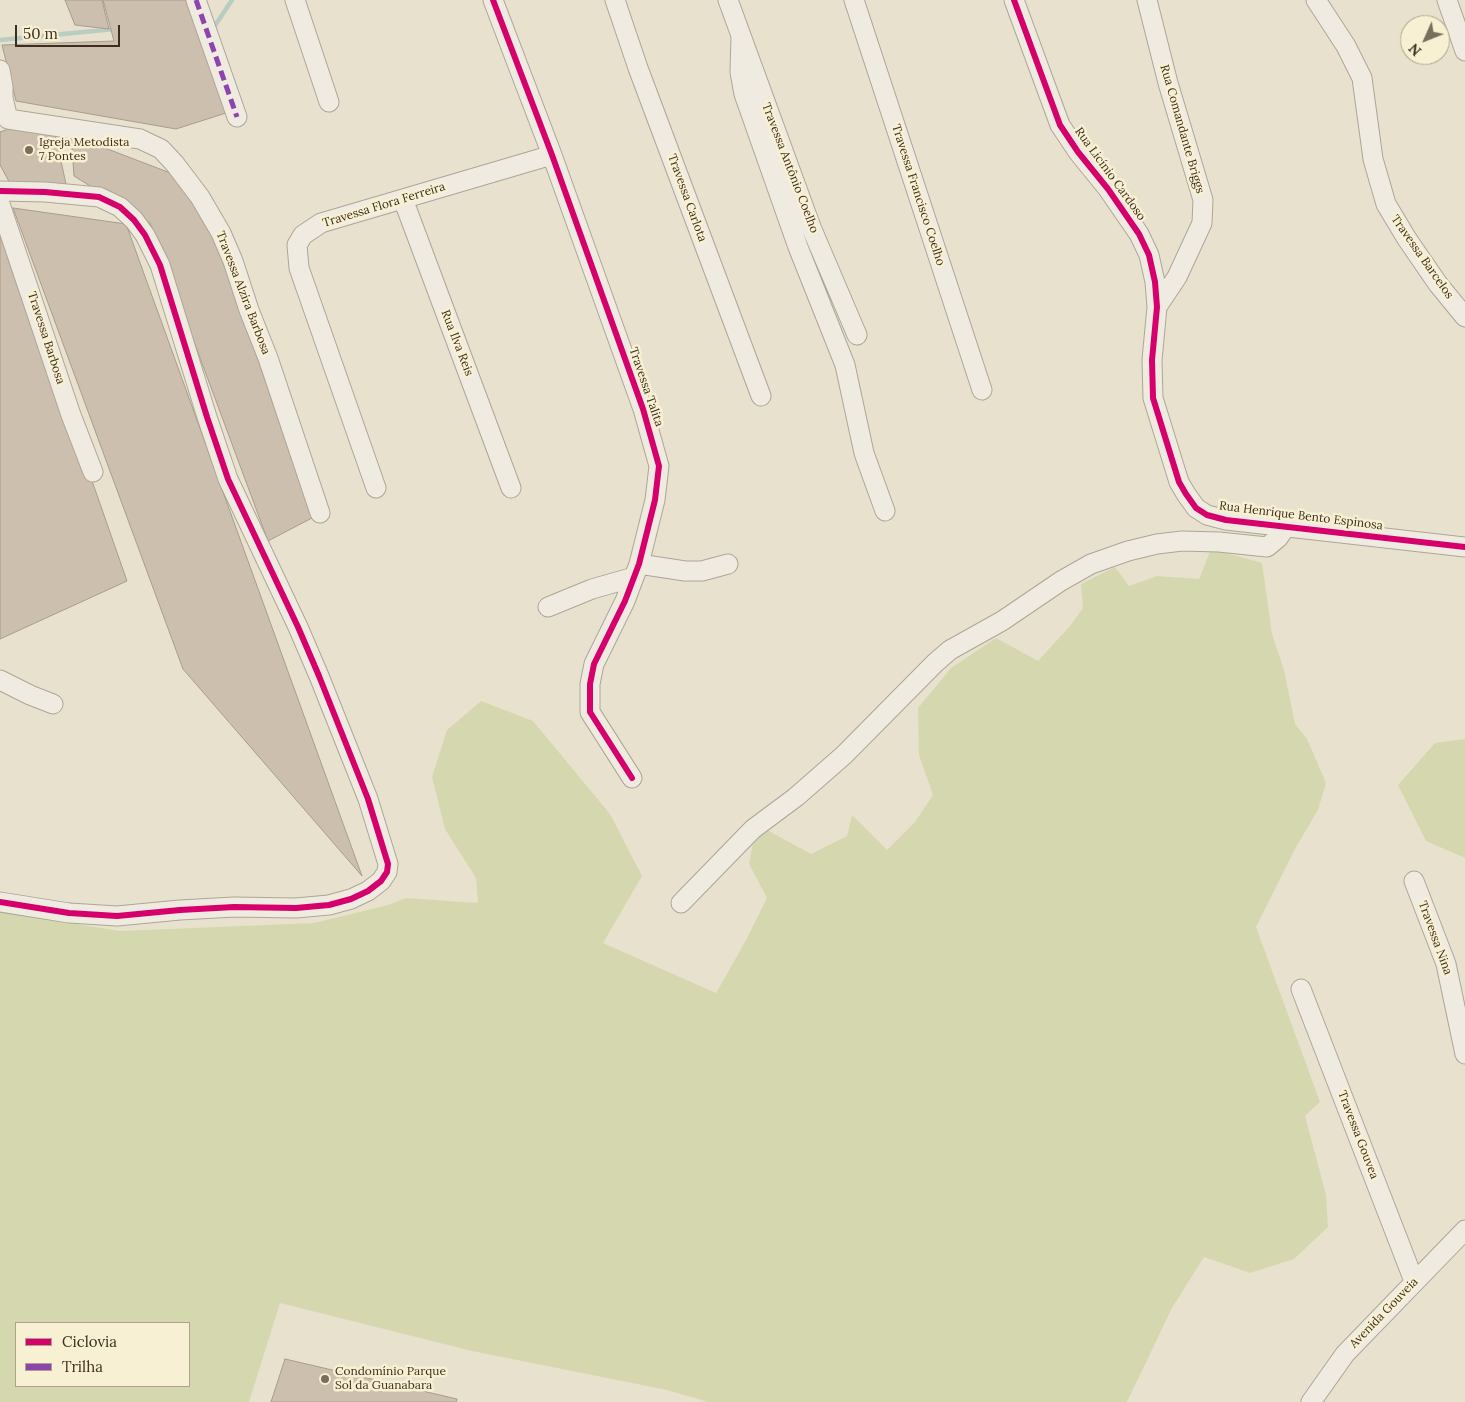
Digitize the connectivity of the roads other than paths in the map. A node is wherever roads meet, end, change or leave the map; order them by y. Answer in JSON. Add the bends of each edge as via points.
{"nodes":[{"id":1,"x":196,"y":0,"type":"edge"},
{"id":2,"x":295,"y":0,"type":"edge"},
{"id":3,"x":493,"y":0,"type":"edge"},
{"id":4,"x":615,"y":0,"type":"edge"},
{"id":5,"x":728,"y":0,"type":"edge"},
{"id":6,"x":854,"y":0,"type":"edge"},
{"id":7,"x":1014,"y":0,"type":"edge"},
{"id":8,"x":1147,"y":0,"type":"edge"},
{"id":9,"x":1316,"y":0,"type":"edge"},
{"id":10,"x":1447,"y":0,"type":"edge"},
{"id":11,"x":741,"y":36,"type":"junction"},
{"id":12,"x":1465,"y":51,"type":"edge"},
{"id":13,"x":0,"y":70,"type":"edge"},
{"id":14,"x":328,"y":102,"type":"dead end"},
{"id":15,"x":237,"y":117,"type":"dead end"},
{"id":16,"x":4,"y":120,"type":"edge"},
{"id":17,"x":552,"y":155,"type":"junction"},
{"id":18,"x":0,"y":191,"type":"edge"},
{"id":19,"x":403,"y":199,"type":"junction"},
{"id":20,"x":801,"y":199,"type":"junction"},
{"id":21,"x":782,"y":202,"type":"junction"},
{"id":22,"x":0,"y":204,"type":"edge"},
{"id":23,"x":1157,"y":307,"type":"junction"},
{"id":24,"x":1465,"y":317,"type":"edge"},
{"id":25,"x":857,"y":335,"type":"dead end"},
{"id":26,"x":982,"y":390,"type":"dead end"},
{"id":27,"x":761,"y":396,"type":"dead end"},
{"id":28,"x":93,"y":472,"type":"dead end"},
{"id":29,"x":376,"y":488,"type":"dead end"},
{"id":30,"x":511,"y":488,"type":"dead end"},
{"id":31,"x":885,"y":511,"type":"dead end"},
{"id":32,"x":320,"y":514,"type":"dead end"},
{"id":33,"x":1286,"y":527,"type":"junction"},
{"id":34,"x":1465,"y":546,"type":"edge"},
{"id":35,"x":728,"y":564,"type":"dead end"},
{"id":36,"x":637,"y":570,"type":"junction"},
{"id":37,"x":548,"y":607,"type":"dead end"},
{"id":38,"x":0,"y":680,"type":"edge"},
{"id":39,"x":53,"y":704,"type":"dead end"},
{"id":40,"x":632,"y":778,"type":"dead end"},
{"id":41,"x":1414,"y":882,"type":"dead end"},
{"id":42,"x":0,"y":902,"type":"edge"},
{"id":43,"x":682,"y":903,"type":"dead end"},
{"id":44,"x":1301,"y":989,"type":"dead end"},
{"id":45,"x":1465,"y":1054,"type":"edge"},
{"id":46,"x":1465,"y":1230,"type":"edge"},
{"id":47,"x":1414,"y":1281,"type":"junction"},
{"id":48,"x":1311,"y":1402,"type":"edge"}],
"edges":[{"from":1,"to":15,"type":"street"},
{"from":2,"to":14,"type":"street"},
{"from":3,"to":17,"type":"street","name":"Travessa Talita"},
{"from":4,"to":27,"type":"street","name":"Travessa Carlota"},
{"from":5,"to":11,"type":"street","name":"Travessa Antônio Coelho"},
{"from":6,"to":26,"type":"street","name":"Travessa Francisco Coelho"},
{"from":7,"to":23,"type":"street","name":"Rua Licínio Cardoso","via":[[1060,125],[1139,234],[1149,255]]},
{"from":8,"to":23,"type":"street","name":"Rua Comandante Briggs","via":[[1202,200],[1202,224],[1177,277]]},
{"from":9,"to":24,"type":"street","name":"Travessa Barcelos","via":[[1362,78],[1373,159],[1386,204],[1406,239]]},
{"from":10,"to":12,"type":"street"},
{"from":11,"to":20,"type":"street","name":"Travessa Antônio Coelho"},
{"from":11,"to":21,"type":"street","via":[[740,72],[744,94]]},
{"from":13,"to":16,"type":"street"},
{"from":16,"to":32,"type":"street","name":"Travessa Alzira Barbosa","via":[[140,140],[161,149],[175,164],[200,197],[233,261]]},
{"from":17,"to":19,"type":"street","name":"Travessa Flora Ferreira"},
{"from":17,"to":36,"type":"street","name":"Travessa Talita","via":[[643,409],[659,466],[655,500]]},
{"from":18,"to":42,"type":"street","via":[[99,197],[120,207],[145,236],[160,264],[228,479],[305,644],[368,799],[388,864],[381,881],[360,895],[329,905],[180,910],[117,916],[77,914]]},
{"from":19,"to":29,"type":"street","name":"Travessa Flora Ferreira","via":[[321,223],[303,235],[297,245],[299,268]]},
{"from":19,"to":30,"type":"street","name":"Rua Ilva Reis"},
{"from":20,"to":21,"type":"street"},
{"from":20,"to":25,"type":"street","name":"Travessa Antônio Coelho"},
{"from":21,"to":31,"type":"street","via":[[846,364],[864,453]]},
{"from":22,"to":28,"type":"street","name":"Travessa Barbosa"},
{"from":23,"to":33,"type":"street","name":"Rua Henrique Bento Espinosa","via":[[1152,360],[1153,398],[1179,482],[1186,494],[1196,508],[1208,515]]},
{"from":33,"to":34,"type":"street","name":"Rua Henrique Bento Espinosa"},
{"from":33,"to":43,"type":"street","via":[[1267,547],[1182,541],[1128,551],[1091,564],[950,650],[844,755],[753,830]]},
{"from":35,"to":36,"type":"street","via":[[702,571]]},
{"from":36,"to":37,"type":"street"},
{"from":36,"to":40,"type":"street","name":"Travessa Talita","via":[[594,664],[589,696],[590,712]]},
{"from":38,"to":39,"type":"street"},
{"from":41,"to":45,"type":"street","name":"Travessa Nina","via":[[1446,964]]},
{"from":44,"to":47,"type":"street","name":"Travessa Gouvea"},
{"from":46,"to":47,"type":"street","name":"Avenida Gouveia"},
{"from":47,"to":48,"type":"street","name":"Avenida Gouveia","via":[[1344,1354]]}]}
